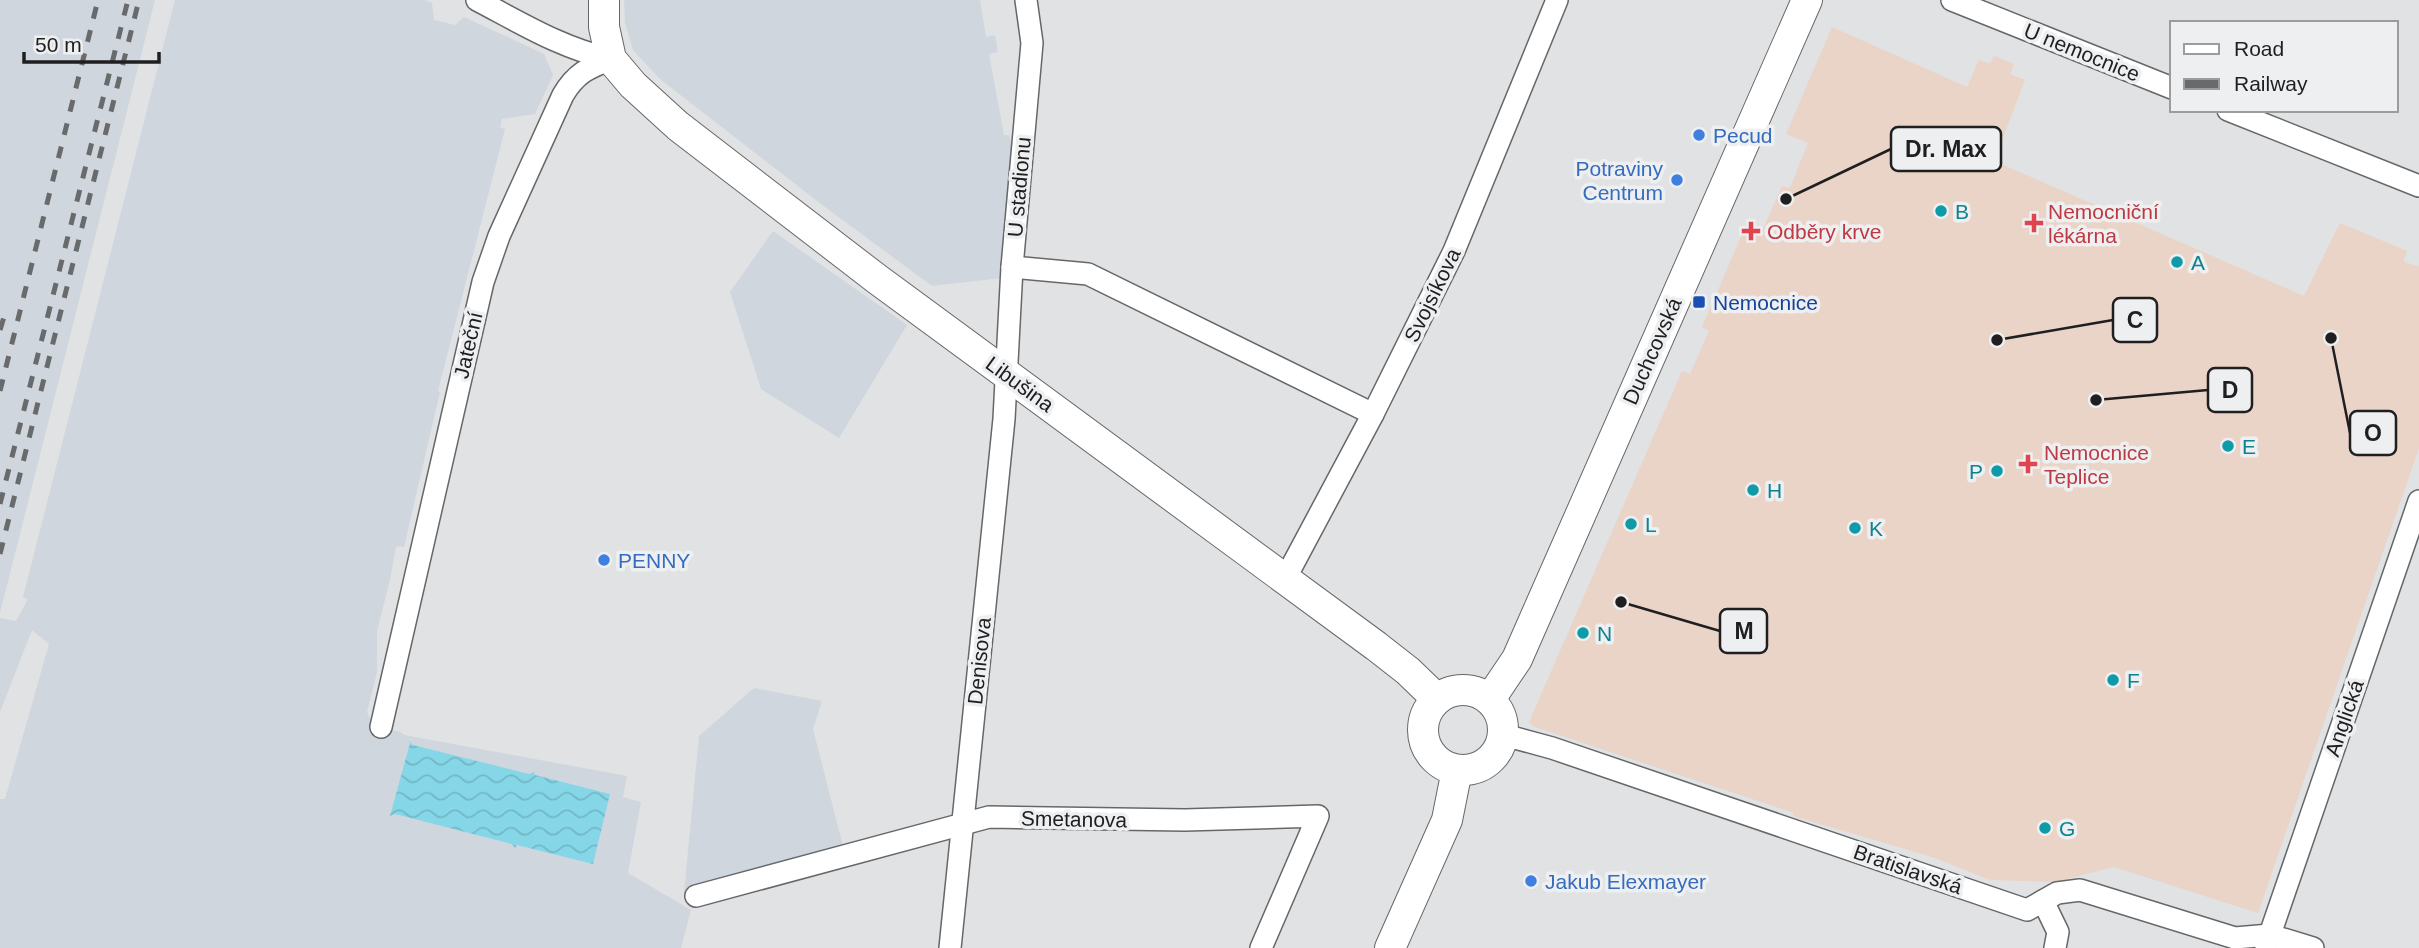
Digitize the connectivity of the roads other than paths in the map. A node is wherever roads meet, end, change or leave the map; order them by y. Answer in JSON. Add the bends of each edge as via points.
{"nodes":[{"id":1,"x":477,"y":0,"type":"edge"},
{"id":2,"x":604,"y":0,"type":"edge"},
{"id":3,"x":1026,"y":0,"type":"edge"},
{"id":4,"x":1558,"y":0,"type":"edge"},
{"id":5,"x":1807,"y":0,"type":"edge"},
{"id":6,"x":1952,"y":0,"type":"edge"},
{"id":7,"x":611,"y":60,"type":"junction"},
{"id":8,"x":2170,"y":87,"type":"edge"},
{"id":9,"x":2233,"y":112,"type":"edge"},
{"id":10,"x":2419,"y":186,"type":"edge"},
{"id":11,"x":1012,"y":267,"type":"junction"},
{"id":12,"x":1007,"y":374,"type":"junction"},
{"id":13,"x":1373,"y":414,"type":"junction"},
{"id":14,"x":2419,"y":501,"type":"edge"},
{"id":15,"x":1285,"y":579,"type":"junction"},
{"id":16,"x":1437,"y":699,"type":"junction"},
{"id":17,"x":1490,"y":699,"type":"junction"},
{"id":18,"x":381,"y":727,"type":"dead end"},
{"id":19,"x":1504,"y":735,"type":"junction"},
{"id":20,"x":1457,"y":770,"type":"junction"},
{"id":21,"x":962,"y":824,"type":"junction"},
{"id":22,"x":696,"y":896,"type":"dead end"},
{"id":23,"x":2043,"y":901,"type":"junction"},
{"id":24,"x":2267,"y":941,"type":"edge"},
{"id":25,"x":950,"y":948,"type":"edge"},
{"id":26,"x":1261,"y":948,"type":"edge"},
{"id":27,"x":1390,"y":948,"type":"edge"},
{"id":28,"x":2055,"y":948,"type":"edge"},
{"id":29,"x":2313,"y":948,"type":"edge"}],
"edges":[{"from":1,"to":7,"type":"street","via":[[565,45]]},
{"from":2,"to":7,"type":"main road"},
{"from":3,"to":11,"type":"street","name":"U stadionu","via":[[1032,43]]},
{"from":4,"to":13,"type":"street","name":"Svojsíkova","via":[[1454,251]]},
{"from":5,"to":17,"type":"main road","name":"Duchcovská","via":[[1517,659]]},
{"from":6,"to":8,"type":"street","name":"U nemocnice"},
{"from":7,"to":12,"type":"main road","name":"Libušina","via":[[651,102],[731,169]]},
{"from":7,"to":18,"type":"street","name":"Jateční","via":[[572,79],[563,94],[487,270]]},
{"from":9,"to":10,"type":"street"},
{"from":11,"to":12,"type":"street","name":"U stadionu"},
{"from":11,"to":13,"type":"street","via":[[1088,274]]},
{"from":12,"to":15,"type":"main road","name":"Libušina"},
{"from":12,"to":21,"type":"street","name":"Denisova"},
{"from":13,"to":15,"type":"street","name":"Svojsíkova"},
{"from":14,"to":24,"type":"street","name":"Anglická"},
{"from":15,"to":16,"type":"main road","name":"Libušina","via":[[1408,671]]},
{"from":16,"to":17,"type":"main road","via":[[1466,689]]},
{"from":16,"to":20,"type":"main road","via":[[1426,714],[1425,743],[1441,764]]},
{"from":17,"to":19,"type":"main road","via":[[1498,708]]},
{"from":19,"to":20,"type":"main road","via":[[1493,758],[1481,767]]},
{"from":19,"to":23,"type":"street","name":"Bratislavská","via":[[2027,910]]},
{"from":20,"to":27,"type":"main road","via":[[1447,820]]},
{"from":21,"to":22,"type":"street","name":"Smetanova"},
{"from":21,"to":25,"type":"street","name":"Denisova"},
{"from":21,"to":26,"type":"street","name":"Smetanova","via":[[989,817],[1185,820],[1318,816]]},
{"from":23,"to":24,"type":"street","name":"Bratislavská","via":[[2057,893],[2080,890],[2235,938]]},
{"from":23,"to":28,"type":"street","via":[[2058,932]]},
{"from":24,"to":29,"type":"street","name":"Bratislavská"}]}
